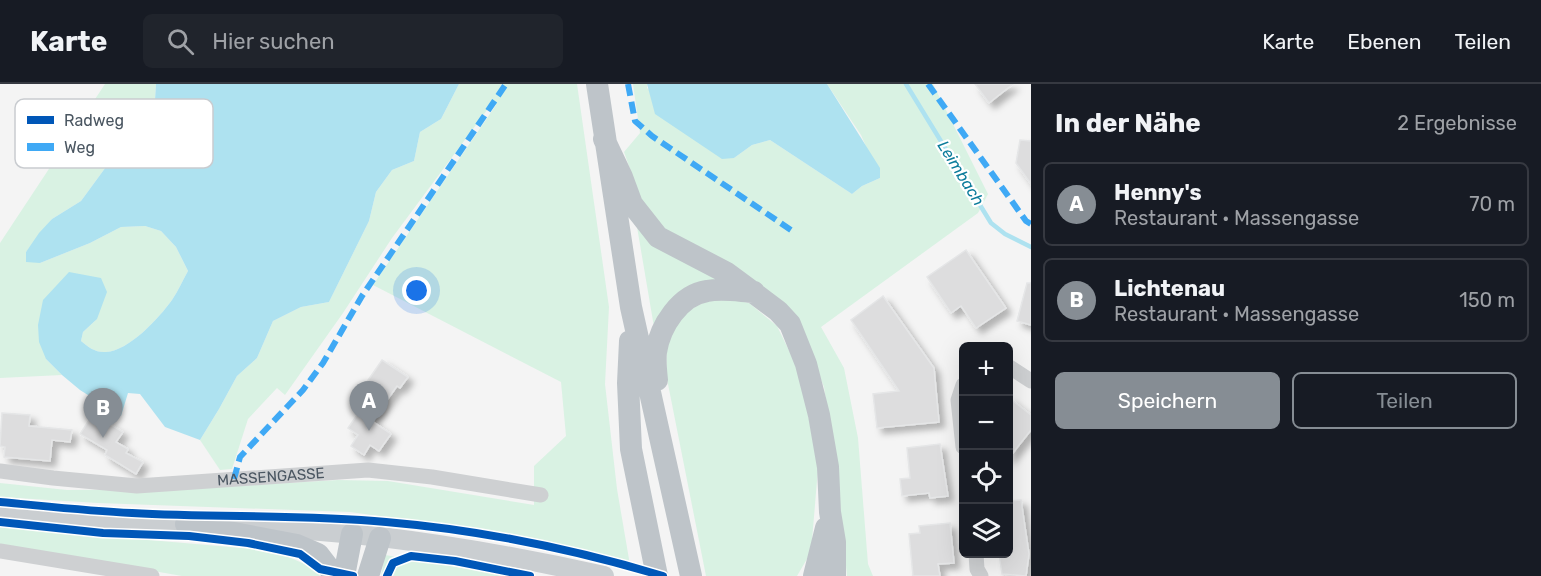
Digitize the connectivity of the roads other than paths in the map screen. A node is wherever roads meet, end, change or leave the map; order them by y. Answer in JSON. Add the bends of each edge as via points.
{"nodes":[{"id":1,"x":597,"y":84,"type":"edge"},
{"id":2,"x":604,"y":140,"type":"junction"},
{"id":3,"x":754,"y":292,"type":"junction"},
{"id":4,"x":631,"y":307,"type":"junction"},
{"id":5,"x":1013,"y":369,"type":"edge"},
{"id":6,"x":1031,"y":381,"type":"edge"},
{"id":7,"x":658,"y":432,"type":"junction"},
{"id":8,"x":0,"y":471,"type":"edge"},
{"id":9,"x":541,"y":495,"type":"dead end"},
{"id":10,"x":830,"y":512,"type":"junction"},
{"id":11,"x":0,"y":513,"type":"edge"},
{"id":12,"x":186,"y":524,"type":"junction"},
{"id":13,"x":352,"y":534,"type":"junction"},
{"id":14,"x":380,"y":538,"type":"junction"},
{"id":15,"x":0,"y":551,"type":"edge"},
{"id":16,"x":976,"y":558,"type":"edge"},
{"id":17,"x":152,"y":576,"type":"edge"},
{"id":18,"x":334,"y":576,"type":"edge"},
{"id":19,"x":344,"y":576,"type":"edge"},
{"id":20,"x":368,"y":576,"type":"edge"},
{"id":21,"x":604,"y":576,"type":"edge"},
{"id":22,"x":657,"y":576,"type":"edge"},
{"id":23,"x":691,"y":576,"type":"edge"},
{"id":24,"x":814,"y":576,"type":"edge"},
{"id":25,"x":835,"y":576,"type":"edge"},
{"id":26,"x":981,"y":576,"type":"edge"}],
"edges":[{"from":1,"to":2,"type":"highway"},
{"from":2,"to":3,"type":"highway","via":[[632,204],[658,237],[727,273]]},
{"from":2,"to":4,"type":"highway"},
{"from":3,"to":7,"type":"highway","via":[[705,291],[683,302],[664,325],[656,352]]},
{"from":3,"to":10,"type":"highway","via":[[790,324],[806,364],[828,467]]},
{"from":4,"to":7,"type":"highway"},
{"from":4,"to":22,"type":"highway","via":[[631,449]]},
{"from":5,"to":6,"type":"street"},
{"from":7,"to":23,"type":"highway"},
{"from":8,"to":9,"type":"street","name":"MASSENGASSE","via":[[137,486],[368,470]]},
{"from":10,"to":24,"type":"highway"},
{"from":10,"to":25,"type":"highway"},
{"from":11,"to":12,"type":"main road"},
{"from":12,"to":13,"type":"main road","via":[[287,527]]},
{"from":12,"to":18,"type":"highway","via":[[297,545],[318,554]]},
{"from":13,"to":14,"type":"main road"},
{"from":13,"to":19,"type":"highway"},
{"from":14,"to":20,"type":"highway"},
{"from":14,"to":21,"type":"main road","via":[[512,556]]},
{"from":15,"to":17,"type":"street"},
{"from":16,"to":26,"type":"street"}]}
